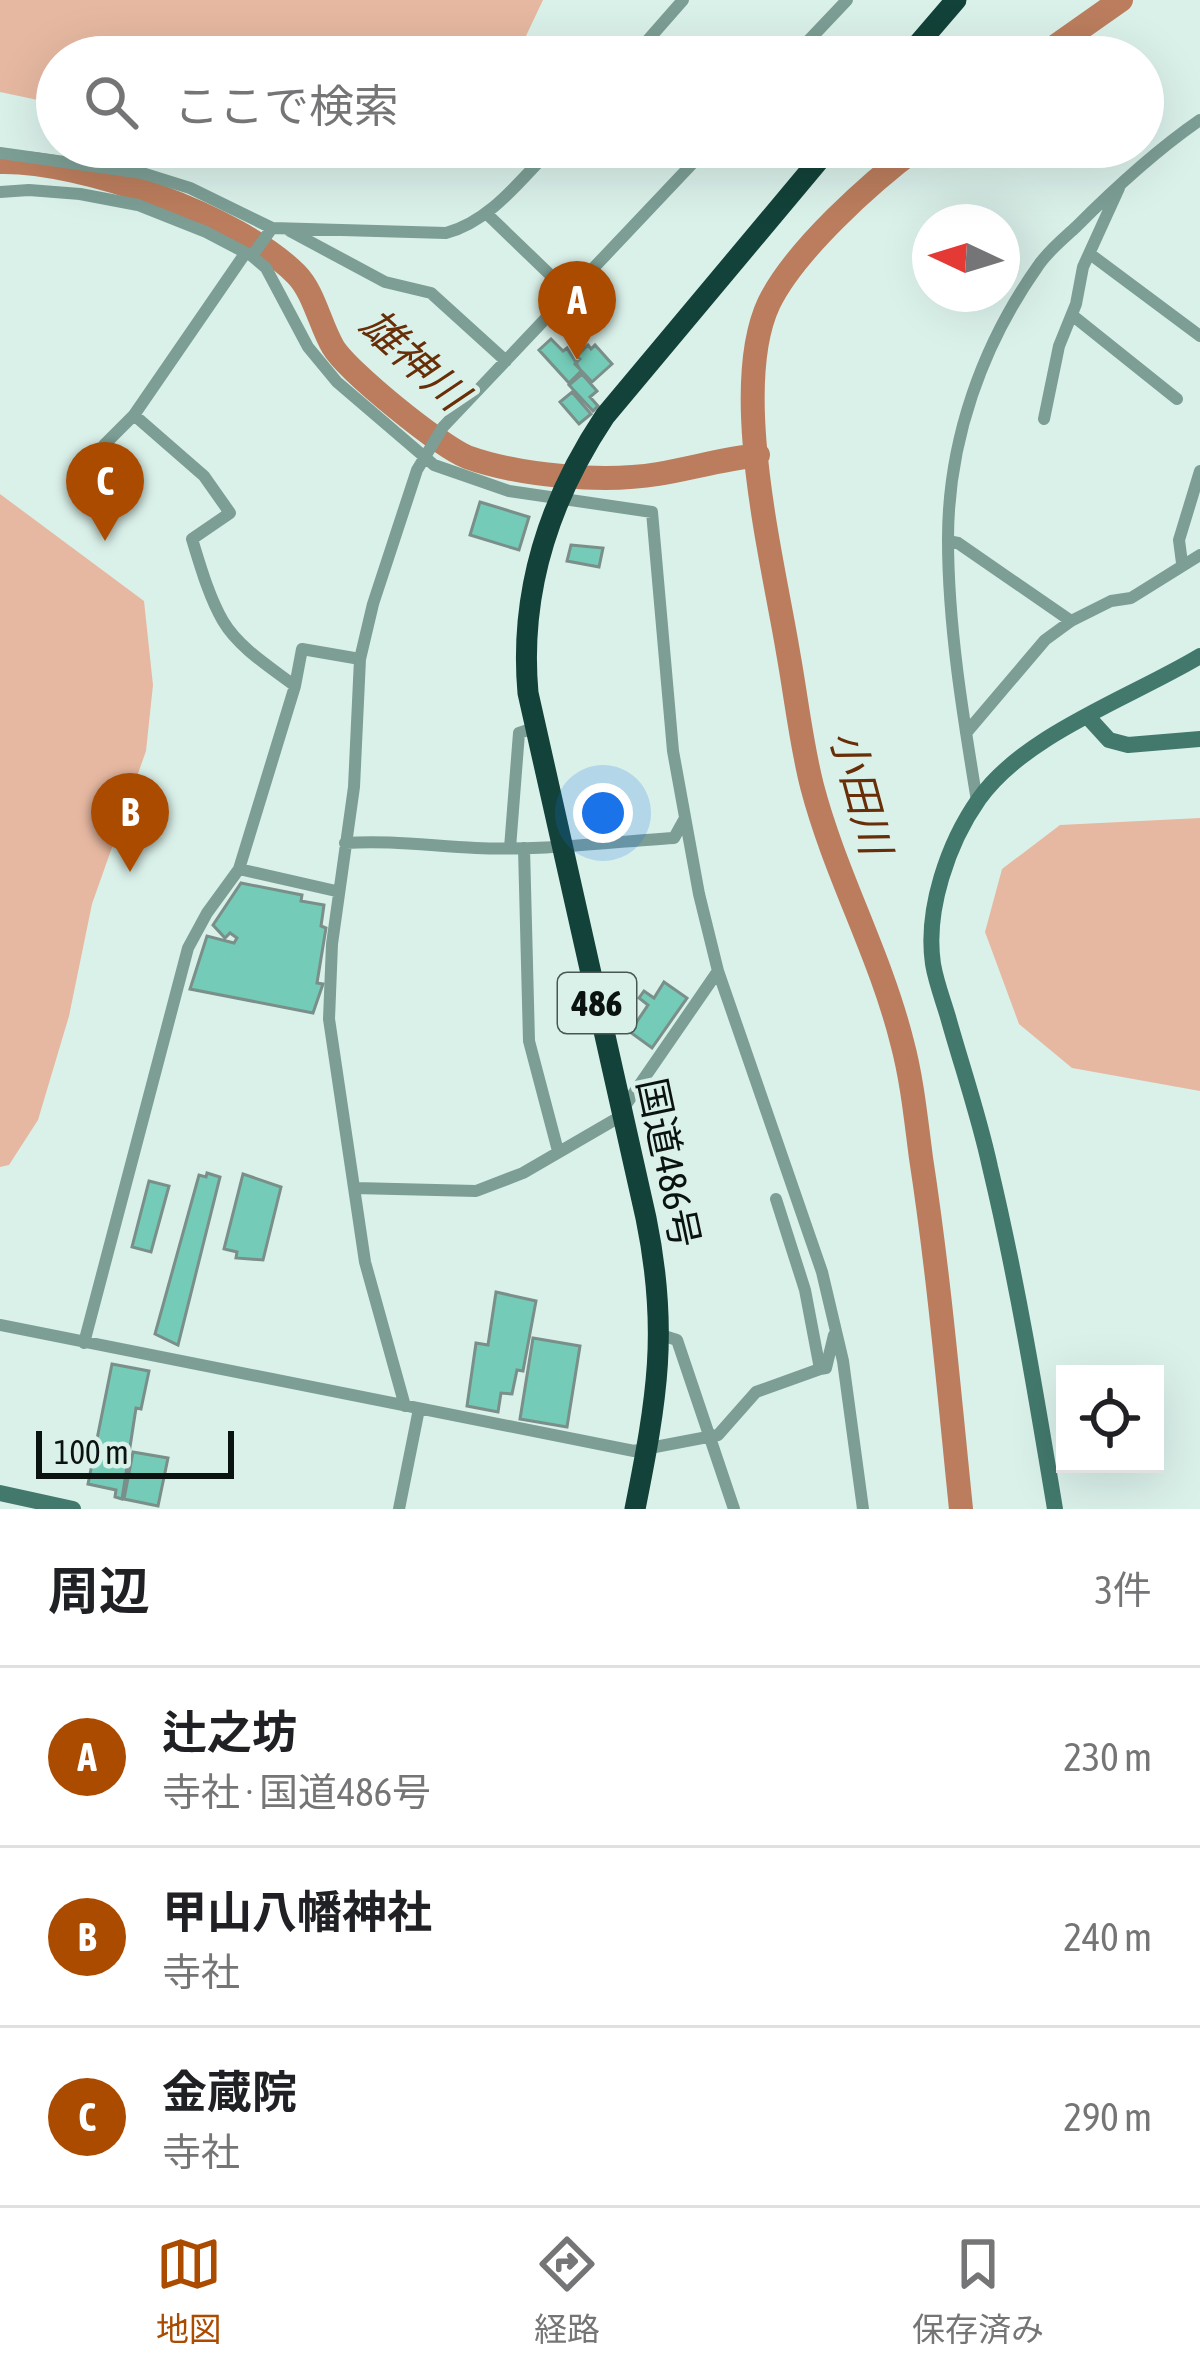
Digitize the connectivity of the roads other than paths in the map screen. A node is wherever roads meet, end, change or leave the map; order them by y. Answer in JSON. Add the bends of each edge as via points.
{"nodes":[{"id":1,"x":683,"y":0,"type":"edge"},
{"id":2,"x":847,"y":0,"type":"edge"},
{"id":3,"x":956,"y":0,"type":"edge"},
{"id":4,"x":651,"y":36,"type":"edge"},
{"id":5,"x":814,"y":36,"type":"edge"},
{"id":6,"x":926,"y":36,"type":"edge"},
{"id":7,"x":1200,"y":120,"type":"edge"},
{"id":8,"x":1164,"y":149,"type":"edge"},
{"id":9,"x":0,"y":153,"type":"edge"},
{"id":10,"x":36,"y":158,"type":"edge"},
{"id":11,"x":106,"y":168,"type":"edge"},
{"id":12,"x":532,"y":168,"type":"edge"},
{"id":13,"x":688,"y":168,"type":"edge"},
{"id":14,"x":812,"y":168,"type":"edge"},
{"id":15,"x":1140,"y":168,"type":"edge"},
{"id":16,"x":1121,"y":183,"type":"junction"},
{"id":17,"x":0,"y":193,"type":"edge"},
{"id":18,"x":487,"y":214,"type":"junction"},
{"id":19,"x":276,"y":230,"type":"junction"},
{"id":20,"x":250,"y":254,"type":"junction"},
{"id":21,"x":1090,"y":254,"type":"junction"},
{"id":22,"x":569,"y":293,"type":"junction"},
{"id":23,"x":1072,"y":315,"type":"junction"},
{"id":24,"x":1200,"y":336,"type":"edge"},
{"id":25,"x":506,"y":361,"type":"junction"},
{"id":26,"x":1177,"y":400,"type":"dead end"},
{"id":27,"x":134,"y":416,"type":"junction"},
{"id":28,"x":1044,"y":419,"type":"dead end"},
{"id":29,"x":104,"y":445,"type":"dead end"},
{"id":30,"x":426,"y":454,"type":"junction"},
{"id":31,"x":1200,"y":471,"type":"edge"},
{"id":32,"x":558,"y":496,"type":"junction"},
{"id":33,"x":948,"y":541,"type":"junction"},
{"id":34,"x":1200,"y":555,"type":"edge"},
{"id":35,"x":1182,"y":563,"type":"junction"},
{"id":36,"x":1071,"y":621,"type":"junction"},
{"id":37,"x":1200,"y":656,"type":"edge"},
{"id":38,"x":360,"y":659,"type":"junction"},
{"id":39,"x":295,"y":686,"type":"junction"},
{"id":40,"x":1088,"y":717,"type":"junction"},
{"id":41,"x":534,"y":728,"type":"junction"},
{"id":42,"x":966,"y":733,"type":"junction"},
{"id":43,"x":1200,"y":739,"type":"edge"},
{"id":44,"x":977,"y":801,"type":"junction"},
{"id":45,"x":684,"y":820,"type":"junction"},
{"id":46,"x":345,"y":843,"type":"junction"},
{"id":47,"x":562,"y":845,"type":"junction"},
{"id":48,"x":517,"y":848,"type":"junction"},
{"id":49,"x":239,"y":869,"type":"junction"},
{"id":50,"x":336,"y":891,"type":"junction"},
{"id":51,"x":718,"y":971,"type":"junction"},
{"id":52,"x":621,"y":1112,"type":"junction"},
{"id":53,"x":558,"y":1150,"type":"junction"},
{"id":54,"x":355,"y":1188,"type":"junction"},
{"id":55,"x":776,"y":1199,"type":"dead end"},
{"id":56,"x":800,"y":1200,"type":"junction"},
{"id":57,"x":789,"y":1242,"type":"junction"},
{"id":58,"x":0,"y":1325,"type":"edge"},
{"id":59,"x":837,"y":1330,"type":"junction"},
{"id":60,"x":661,"y":1335,"type":"junction"},
{"id":61,"x":84,"y":1343,"type":"junction"},
{"id":62,"x":823,"y":1368,"type":"junction"},
{"id":63,"x":850,"y":1402,"type":"junction"},
{"id":64,"x":412,"y":1408,"type":"junction"},
{"id":65,"x":710,"y":1438,"type":"junction"},
{"id":66,"x":647,"y":1448,"type":"junction"},
{"id":67,"x":0,"y":1493,"type":"edge"},
{"id":68,"x":73,"y":1509,"type":"edge"},
{"id":69,"x":399,"y":1509,"type":"edge"},
{"id":70,"x":634,"y":1509,"type":"edge"},
{"id":71,"x":734,"y":1509,"type":"edge"},
{"id":72,"x":863,"y":1509,"type":"edge"},
{"id":73,"x":1055,"y":1509,"type":"edge"}],
"edges":[{"from":1,"to":4,"type":"street"},
{"from":2,"to":5,"type":"street"},
{"from":3,"to":6,"type":"highway"},
{"from":7,"to":8,"type":"street"},
{"from":9,"to":10,"type":"street"},
{"from":11,"to":19,"type":"street","via":[[210,196]]},
{"from":12,"to":18,"type":"street"},
{"from":13,"to":22,"type":"street"},
{"from":14,"to":32,"type":"highway","name":"国道486号","number":"486","via":[[604,416]]},
{"from":15,"to":16,"type":"street"},
{"from":16,"to":21,"type":"street"},
{"from":16,"to":33,"type":"street","via":[[1040,262],[998,331],[963,421]]},
{"from":17,"to":20,"type":"street","via":[[138,205]]},
{"from":18,"to":19,"type":"street","via":[[446,233]]},
{"from":18,"to":22,"type":"street"},
{"from":19,"to":20,"type":"street"},
{"from":19,"to":25,"type":"street","via":[[385,282],[431,293]]},
{"from":20,"to":27,"type":"street"},
{"from":20,"to":30,"type":"street","via":[[337,382]]},
{"from":21,"to":23,"type":"street"},
{"from":21,"to":24,"type":"street"},
{"from":22,"to":25,"type":"street"},
{"from":23,"to":26,"type":"street"},
{"from":23,"to":28,"type":"street"},
{"from":25,"to":30,"type":"street"},
{"from":27,"to":29,"type":"street"},
{"from":27,"to":39,"type":"street","via":[[204,476],[230,513],[192,538],[204,576],[242,645]]},
{"from":30,"to":32,"type":"street","via":[[456,474],[509,491]]},
{"from":30,"to":38,"type":"street"},
{"from":31,"to":35,"type":"street","via":[[1179,541]]},
{"from":32,"to":41,"type":"highway","name":"国道486号","number":"486","via":[[528,608]]},
{"from":32,"to":45,"type":"street","via":[[652,512]]},
{"from":33,"to":36,"type":"street"},
{"from":33,"to":42,"type":"street"},
{"from":34,"to":35,"type":"street"},
{"from":35,"to":36,"type":"street","via":[[1131,598]]},
{"from":36,"to":42,"type":"street"},
{"from":37,"to":40,"type":"street"},
{"from":38,"to":39,"type":"street","via":[[302,649]]},
{"from":38,"to":46,"type":"street"},
{"from":39,"to":49,"type":"street"},
{"from":40,"to":43,"type":"street","via":[[1109,740],[1128,745]]},
{"from":40,"to":44,"type":"street","via":[[1009,768]]},
{"from":41,"to":47,"type":"highway","name":"国道486号","number":"486"},
{"from":41,"to":48,"type":"street","via":[[519,734]]},
{"from":42,"to":44,"type":"street"},
{"from":44,"to":73,"type":"street","via":[[937,895],[933,964],[990,1164]]},
{"from":45,"to":47,"type":"street","via":[[674,838]]},
{"from":45,"to":51,"type":"street"},
{"from":46,"to":48,"type":"street"},
{"from":46,"to":50,"type":"street"},
{"from":47,"to":48,"type":"street"},
{"from":47,"to":52,"type":"highway","name":"国道486号","number":"486"},
{"from":48,"to":53,"type":"street","via":[[530,1041]]},
{"from":49,"to":50,"type":"street"},
{"from":49,"to":61,"type":"street","via":[[188,948]]},
{"from":50,"to":54,"type":"street","via":[[329,1019]]},
{"from":51,"to":52,"type":"street"},
{"from":51,"to":56,"type":"street"},
{"from":52,"to":53,"type":"street"},
{"from":52,"to":60,"type":"highway","name":"国道486号","number":"486","via":[[654,1259]]},
{"from":53,"to":54,"type":"street","via":[[476,1191]]},
{"from":54,"to":64,"type":"street","via":[[365,1262]]},
{"from":55,"to":57,"type":"street"},
{"from":56,"to":57,"type":"street"},
{"from":56,"to":59,"type":"street"},
{"from":57,"to":62,"type":"street"},
{"from":58,"to":61,"type":"street"},
{"from":59,"to":62,"type":"street"},
{"from":59,"to":63,"type":"street"},
{"from":60,"to":65,"type":"street","via":[[676,1340]]},
{"from":60,"to":66,"type":"highway","name":"国道486号","number":"486"},
{"from":61,"to":64,"type":"street"},
{"from":62,"to":63,"type":"street"},
{"from":62,"to":65,"type":"street","via":[[756,1391]]},
{"from":63,"to":72,"type":"street"},
{"from":64,"to":66,"type":"street"},
{"from":64,"to":69,"type":"street"},
{"from":65,"to":66,"type":"street"},
{"from":65,"to":71,"type":"street"},
{"from":66,"to":70,"type":"highway","name":"国道486号","number":"486"},
{"from":67,"to":68,"type":"street"}]}
